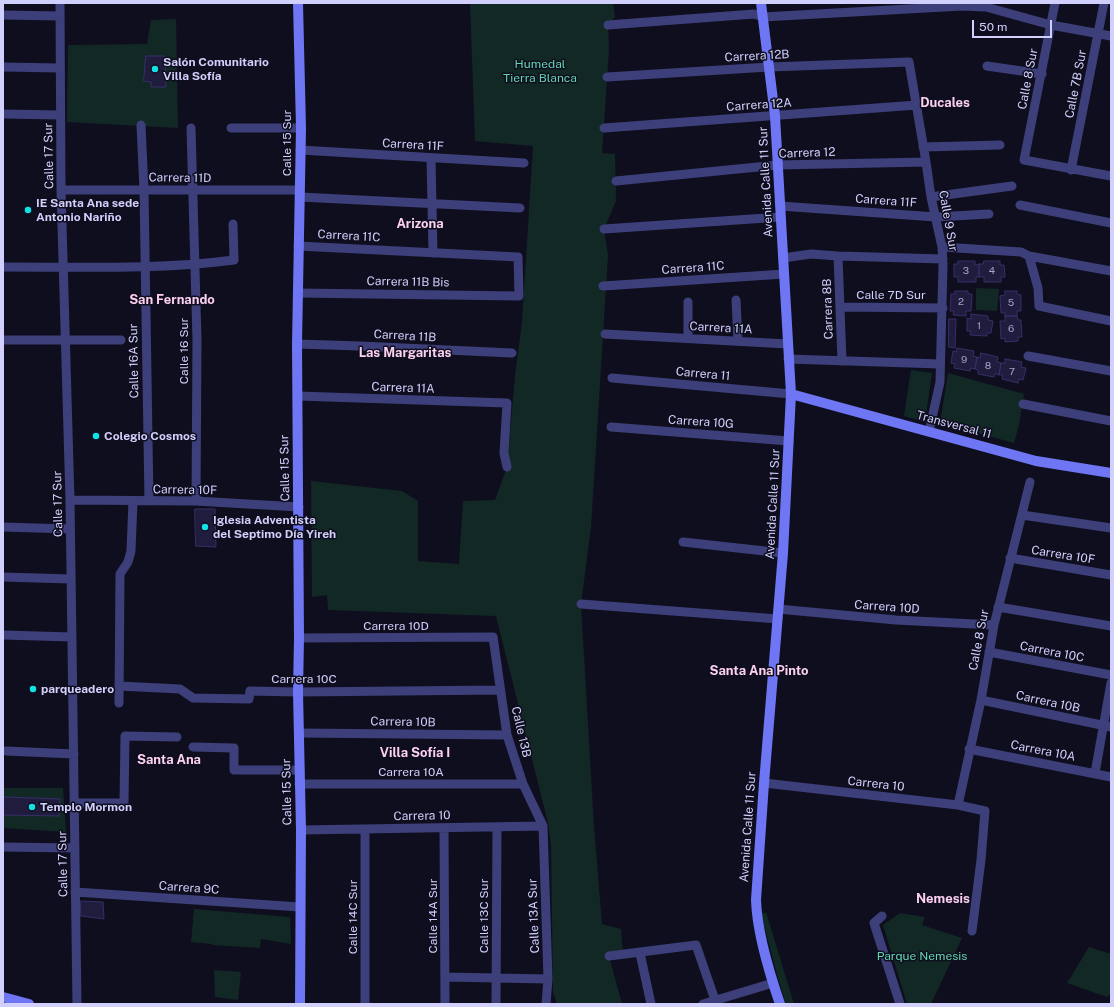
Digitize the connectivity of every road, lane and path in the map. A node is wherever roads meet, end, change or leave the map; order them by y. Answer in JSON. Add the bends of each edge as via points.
{"nodes":[{"id":1,"x":60,"y":3,"type":"edge"},
{"id":2,"x":298,"y":3,"type":"edge"},
{"id":3,"x":761,"y":3,"type":"edge"},
{"id":4,"x":1055,"y":3,"type":"edge"},
{"id":5,"x":1104,"y":3,"type":"edge"},
{"id":6,"x":1003,"y":7,"type":"edge"},
{"id":7,"x":3,"y":15,"type":"edge"},
{"id":8,"x":60,"y":16,"type":"junction"},
{"id":9,"x":763,"y":17,"type":"junction"},
{"id":10,"x":608,"y":25,"type":"dead end"},
{"id":11,"x":1051,"y":25,"type":"junction"},
{"id":12,"x":1099,"y":34,"type":"junction"},
{"id":13,"x":1111,"y":36,"type":"edge"},
{"id":14,"x":909,"y":62,"type":"joint"},
{"id":15,"x":987,"y":66,"type":"dead end"},
{"id":16,"x":3,"y":67,"type":"edge"},
{"id":17,"x":769,"y":67,"type":"junction"},
{"id":18,"x":60,"y":68,"type":"junction"},
{"id":19,"x":1042,"y":74,"type":"junction"},
{"id":20,"x":607,"y":77,"type":"dead end"},
{"id":21,"x":917,"y":105,"type":"junction"},
{"id":22,"x":3,"y":114,"type":"edge"},
{"id":23,"x":60,"y":115,"type":"junction"},
{"id":24,"x":775,"y":116,"type":"junction"},
{"id":25,"x":141,"y":125,"type":"dead end"},
{"id":26,"x":191,"y":128,"type":"dead end"},
{"id":27,"x":231,"y":128,"type":"dead end"},
{"id":28,"x":301,"y":128,"type":"junction"},
{"id":29,"x":604,"y":128,"type":"dead end"},
{"id":30,"x":1000,"y":145,"type":"dead end"},
{"id":31,"x":923,"y":147,"type":"junction"},
{"id":32,"x":300,"y":150,"type":"junction"},
{"id":33,"x":431,"y":158,"type":"junction"},
{"id":34,"x":926,"y":162,"type":"junction"},
{"id":35,"x":524,"y":163,"type":"dead end"},
{"id":36,"x":778,"y":165,"type":"junction"},
{"id":37,"x":1071,"y":170,"type":"junction"},
{"id":38,"x":1111,"y":176,"type":"edge"},
{"id":39,"x":616,"y":181,"type":"dead end"},
{"id":40,"x":1012,"y":186,"type":"dead end"},
{"id":41,"x":61,"y":190,"type":"junction"},
{"id":42,"x":144,"y":190,"type":"junction"},
{"id":43,"x":193,"y":191,"type":"junction"},
{"id":44,"x":300,"y":194,"type":"junction"},
{"id":45,"x":931,"y":197,"type":"junction"},
{"id":46,"x":432,"y":204,"type":"junction"},
{"id":47,"x":1020,"y":205,"type":"dead end"},
{"id":48,"x":780,"y":206,"type":"junction"},
{"id":49,"x":520,"y":208,"type":"dead end"},
{"id":50,"x":990,"y":214,"type":"dead end"},
{"id":51,"x":936,"y":217,"type":"junction"},
{"id":52,"x":781,"y":218,"type":"junction"},
{"id":53,"x":1111,"y":223,"type":"edge"},
{"id":54,"x":233,"y":224,"type":"dead end"},
{"id":55,"x":604,"y":229,"type":"dead end"},
{"id":56,"x":298,"y":246,"type":"junction"},
{"id":57,"x":942,"y":247,"type":"junction"},
{"id":58,"x":433,"y":253,"type":"junction"},
{"id":59,"x":838,"y":256,"type":"junction"},
{"id":60,"x":1029,"y":256,"type":"junction"},
{"id":61,"x":783,"y":258,"type":"junction"},
{"id":62,"x":943,"y":259,"type":"junction"},
{"id":63,"x":196,"y":265,"type":"junction"},
{"id":64,"x":3,"y":267,"type":"edge"},
{"id":65,"x":63,"y":267,"type":"junction"},
{"id":66,"x":144,"y":267,"type":"junction"},
{"id":67,"x":1111,"y":271,"type":"edge"},
{"id":68,"x":784,"y":274,"type":"junction"},
{"id":69,"x":603,"y":286,"type":"dead end"},
{"id":70,"x":298,"y":293,"type":"junction"},
{"id":71,"x":519,"y":296,"type":"joint"},
{"id":72,"x":736,"y":300,"type":"dead end"},
{"id":73,"x":688,"y":302,"type":"dead end"},
{"id":74,"x":840,"y":307,"type":"junction"},
{"id":75,"x":943,"y":308,"type":"junction"},
{"id":76,"x":1111,"y":321,"type":"edge"},
{"id":77,"x":605,"y":334,"type":"dead end"},
{"id":78,"x":688,"y":338,"type":"junction"},
{"id":79,"x":3,"y":340,"type":"edge"},
{"id":80,"x":64,"y":340,"type":"junction"},
{"id":81,"x":121,"y":340,"type":"dead end"},
{"id":82,"x":738,"y":342,"type":"junction"},
{"id":83,"x":297,"y":344,"type":"junction"},
{"id":84,"x":787,"y":344,"type":"junction"},
{"id":85,"x":512,"y":353,"type":"dead end"},
{"id":86,"x":1028,"y":356,"type":"dead end"},
{"id":87,"x":788,"y":359,"type":"junction"},
{"id":88,"x":842,"y":360,"type":"junction"},
{"id":89,"x":940,"y":364,"type":"junction"},
{"id":90,"x":1111,"y":371,"type":"edge"},
{"id":91,"x":612,"y":378,"type":"dead end"},
{"id":92,"x":791,"y":394,"type":"junction"},
{"id":93,"x":298,"y":396,"type":"junction"},
{"id":94,"x":1023,"y":404,"type":"dead end"},
{"id":95,"x":1111,"y":420,"type":"edge"},
{"id":96,"x":611,"y":427,"type":"dead end"},
{"id":97,"x":929,"y":432,"type":"junction"},
{"id":98,"x":789,"y":441,"type":"junction"},
{"id":99,"x":507,"y":466,"type":"dead end"},
{"id":100,"x":1111,"y":473,"type":"edge"},
{"id":101,"x":1030,"y":482,"type":"dead end"},
{"id":102,"x":70,"y":500,"type":"junction"},
{"id":103,"x":133,"y":501,"type":"junction"},
{"id":104,"x":149,"y":501,"type":"junction"},
{"id":105,"x":196,"y":501,"type":"junction"},
{"id":106,"x":299,"y":507,"type":"junction"},
{"id":107,"x":1022,"y":515,"type":"junction"},
{"id":108,"x":3,"y":527,"type":"edge"},
{"id":109,"x":1111,"y":528,"type":"edge"},
{"id":110,"x":70,"y":529,"type":"junction"},
{"id":111,"x":683,"y":542,"type":"dead end"},
{"id":112,"x":783,"y":553,"type":"junction"},
{"id":113,"x":1010,"y":558,"type":"junction"},
{"id":114,"x":1111,"y":574,"type":"edge"},
{"id":115,"x":3,"y":577,"type":"edge"},
{"id":116,"x":70,"y":578,"type":"junction"},
{"id":117,"x":581,"y":604,"type":"dead end"},
{"id":118,"x":998,"y":607,"type":"junction"},
{"id":119,"x":778,"y":614,"type":"junction"},
{"id":120,"x":994,"y":625,"type":"junction"},
{"id":121,"x":1111,"y":626,"type":"edge"},
{"id":122,"x":3,"y":635,"type":"edge"},
{"id":123,"x":72,"y":637,"type":"junction"},
{"id":124,"x":493,"y":637,"type":"joint"},
{"id":125,"x":299,"y":638,"type":"junction"},
{"id":126,"x":989,"y":652,"type":"junction"},
{"id":127,"x":1111,"y":675,"type":"edge"},
{"id":128,"x":1111,"y":683,"type":"edge"},
{"id":129,"x":119,"y":686,"type":"junction"},
{"id":130,"x":500,"y":690,"type":"junction"},
{"id":131,"x":298,"y":692,"type":"junction"},
{"id":132,"x":981,"y":700,"type":"junction"},
{"id":133,"x":119,"y":702,"type":"dead end"},
{"id":134,"x":1107,"y":727,"type":"edge"},
{"id":135,"x":299,"y":733,"type":"junction"},
{"id":136,"x":507,"y":735,"type":"junction"},
{"id":137,"x":177,"y":737,"type":"dead end"},
{"id":138,"x":193,"y":747,"type":"dead end"},
{"id":139,"x":970,"y":749,"type":"junction"},
{"id":140,"x":6,"y":751,"type":"dead end"},
{"id":141,"x":74,"y":754,"type":"junction"},
{"id":142,"x":300,"y":770,"type":"junction"},
{"id":143,"x":1095,"y":773,"type":"junction"},
{"id":144,"x":1111,"y":777,"type":"edge"},
{"id":145,"x":299,"y":784,"type":"junction"},
{"id":146,"x":523,"y":784,"type":"junction"},
{"id":147,"x":764,"y":784,"type":"junction"},
{"id":148,"x":74,"y":803,"type":"junction"},
{"id":149,"x":958,"y":805,"type":"junction"},
{"id":150,"x":543,"y":826,"type":"junction"},
{"id":151,"x":497,"y":827,"type":"junction"},
{"id":152,"x":444,"y":828,"type":"junction"},
{"id":153,"x":365,"y":829,"type":"junction"},
{"id":154,"x":301,"y":830,"type":"junction"},
{"id":155,"x":3,"y":847,"type":"edge"},
{"id":156,"x":75,"y":848,"type":"junction"},
{"id":157,"x":75,"y":892,"type":"junction"},
{"id":158,"x":300,"y":907,"type":"junction"},
{"id":159,"x":882,"y":916,"type":"dead end"},
{"id":160,"x":972,"y":931,"type":"dead end"},
{"id":161,"x":640,"y":953,"type":"junction"},
{"id":162,"x":609,"y":956,"type":"dead end"},
{"id":163,"x":445,"y":977,"type":"junction"},
{"id":164,"x":496,"y":978,"type":"junction"},
{"id":165,"x":548,"y":978,"type":"junction"},
{"id":166,"x":773,"y":983,"type":"junction"},
{"id":167,"x":3,"y":997,"type":"edge"},
{"id":168,"x":722,"y":1001,"type":"edge"},
{"id":169,"x":547,"y":1002,"type":"edge"},
{"id":170,"x":29,"y":1004,"type":"edge"},
{"id":171,"x":77,"y":1004,"type":"edge"},
{"id":172,"x":300,"y":1004,"type":"edge"},
{"id":173,"x":365,"y":1004,"type":"edge"},
{"id":174,"x":445,"y":1004,"type":"edge"},
{"id":175,"x":496,"y":1004,"type":"edge"},
{"id":176,"x":651,"y":1004,"type":"edge"},
{"id":177,"x":703,"y":1004,"type":"edge"},
{"id":178,"x":780,"y":1004,"type":"edge"},
{"id":179,"x":900,"y":1004,"type":"edge"}],
"edges":[{"from":1,"to":8,"type":"street","name":"Calle 17 Sur"},
{"from":2,"to":28,"type":"street","name":"Calle 15 Sur"},
{"from":3,"to":9,"type":"street","name":"Avenida Calle 11 Sur"},
{"from":4,"to":11,"type":"street","name":"Calle 8 Sur"},
{"from":5,"to":12,"type":"street","name":"Calle 7B Sur"},
{"from":6,"to":9,"type":"street","via":[[962,6]]},
{"from":6,"to":11,"type":"street"},
{"from":7,"to":8,"type":"street"},
{"from":8,"to":18,"type":"street","name":"Calle 17 Sur"},
{"from":9,"to":10,"type":"street","via":[[754,14]]},
{"from":9,"to":17,"type":"street","name":"Avenida Calle 11 Sur"},
{"from":11,"to":12,"type":"street"},
{"from":11,"to":19,"type":"street","name":"Calle 8 Sur"},
{"from":12,"to":13,"type":"street"},
{"from":12,"to":37,"type":"street","name":"Calle 7B Sur"},
{"from":14,"to":17,"type":"street","name":"Carrera 12B"},
{"from":14,"to":21,"type":"street","name":"Calle 9 Sur"},
{"from":15,"to":19,"type":"street"},
{"from":16,"to":18,"type":"street"},
{"from":17,"to":20,"type":"street","name":"Carrera 12B"},
{"from":17,"to":24,"type":"street","name":"Avenida Calle 11 Sur"},
{"from":18,"to":23,"type":"street","name":"Calle 17 Sur"},
{"from":19,"to":37,"type":"street","name":"Calle 8 Sur","via":[[1024,160]]},
{"from":21,"to":24,"type":"street","name":"Carrera 12A"},
{"from":21,"to":31,"type":"street","name":"Calle 9 Sur"},
{"from":22,"to":23,"type":"street"},
{"from":23,"to":41,"type":"street","name":"Calle 17 Sur"},
{"from":24,"to":29,"type":"street","name":"Carrera 12A"},
{"from":24,"to":36,"type":"street","name":"Avenida Calle 11 Sur"},
{"from":25,"to":42,"type":"street","name":"Calle 16A Sur"},
{"from":26,"to":43,"type":"street","name":"Calle 16 Sur"},
{"from":27,"to":28,"type":"street"},
{"from":28,"to":32,"type":"street","name":"Calle 15 Sur"},
{"from":30,"to":31,"type":"street"},
{"from":31,"to":34,"type":"street","name":"Calle 9 Sur"},
{"from":32,"to":33,"type":"street","name":"Carrera 11F"},
{"from":32,"to":44,"type":"street","name":"Calle 15 Sur"},
{"from":33,"to":35,"type":"street","name":"Carrera 11F"},
{"from":33,"to":46,"type":"street"},
{"from":34,"to":36,"type":"street","name":"Carrera 12"},
{"from":34,"to":45,"type":"street","name":"Calle 9 Sur"},
{"from":36,"to":39,"type":"street","name":"Carrera 12"},
{"from":36,"to":48,"type":"street","name":"Avenida Calle 11 Sur"},
{"from":37,"to":38,"type":"street"},
{"from":40,"to":45,"type":"street"},
{"from":41,"to":42,"type":"street","name":"Carrera 11D"},
{"from":41,"to":65,"type":"street","name":"Calle 17 Sur"},
{"from":42,"to":43,"type":"street","name":"Carrera 11D"},
{"from":42,"to":66,"type":"street","name":"Calle 16A Sur"},
{"from":43,"to":44,"type":"street","name":"Carrera 11D"},
{"from":43,"to":63,"type":"street","name":"Calle 16 Sur"},
{"from":44,"to":46,"type":"street","name":"Carrera 11D"},
{"from":44,"to":56,"type":"street","name":"Calle 15 Sur"},
{"from":45,"to":51,"type":"street","name":"Calle 9 Sur"},
{"from":46,"to":49,"type":"street","name":"Carrera 11D"},
{"from":46,"to":58,"type":"street"},
{"from":47,"to":53,"type":"street"},
{"from":48,"to":51,"type":"street","name":"Carrera 11F"},
{"from":48,"to":52,"type":"street","name":"Avenida Calle 11 Sur"},
{"from":50,"to":51,"type":"street","name":"Carrera 11F"},
{"from":51,"to":57,"type":"street","name":"Calle 9 Sur"},
{"from":52,"to":55,"type":"street"},
{"from":52,"to":61,"type":"street","name":"Avenida Calle 11 Sur"},
{"from":54,"to":63,"type":"street","via":[[234,260]]},
{"from":56,"to":58,"type":"street","name":"Carrera 11C"},
{"from":56,"to":70,"type":"street","name":"Calle 15 Sur"},
{"from":57,"to":60,"type":"street","via":[[1022,252]]},
{"from":57,"to":62,"type":"street","name":"Calle 9 Sur"},
{"from":58,"to":71,"type":"street","name":"Carrera 11C","via":[[518,257]]},
{"from":59,"to":61,"type":"street","via":[[810,254]]},
{"from":59,"to":62,"type":"street"},
{"from":59,"to":74,"type":"street","name":"Carrera 8B"},
{"from":60,"to":67,"type":"street"},
{"from":60,"to":76,"type":"street","via":[[1038,288],[1039,306]]},
{"from":61,"to":68,"type":"street","name":"Avenida Calle 11 Sur"},
{"from":62,"to":75,"type":"street","name":"Calle 9 Sur"},
{"from":63,"to":66,"type":"street"},
{"from":63,"to":105,"type":"street","name":"Calle 16 Sur"},
{"from":64,"to":65,"type":"street"},
{"from":65,"to":66,"type":"street"},
{"from":65,"to":80,"type":"street","name":"Calle 17 Sur"},
{"from":66,"to":104,"type":"street","name":"Calle 16A Sur"},
{"from":68,"to":69,"type":"street","name":"Carrera 11C"},
{"from":68,"to":84,"type":"street","name":"Avenida Calle 11 Sur"},
{"from":70,"to":71,"type":"street","name":"Carrera 11B Bis"},
{"from":70,"to":83,"type":"street","name":"Calle 15 Sur"},
{"from":72,"to":82,"type":"street"},
{"from":73,"to":78,"type":"street"},
{"from":74,"to":75,"type":"street","name":"Calle 7D Sur"},
{"from":74,"to":88,"type":"street","name":"Carrera 8B"},
{"from":75,"to":89,"type":"street","name":"Calle 9 Sur"},
{"from":77,"to":78,"type":"street","name":"Carrera 11A"},
{"from":78,"to":82,"type":"street","name":"Carrera 11A"},
{"from":79,"to":80,"type":"street"},
{"from":80,"to":81,"type":"street"},
{"from":80,"to":102,"type":"street","name":"Calle 17 Sur"},
{"from":82,"to":84,"type":"street","name":"Carrera 11A"},
{"from":83,"to":85,"type":"street","name":"Carrera 11B"},
{"from":83,"to":93,"type":"street","name":"Calle 15 Sur"},
{"from":84,"to":87,"type":"street","name":"Avenida Calle 11 Sur"},
{"from":86,"to":90,"type":"street"},
{"from":87,"to":88,"type":"street"},
{"from":87,"to":92,"type":"street","name":"Avenida Calle 11 Sur"},
{"from":88,"to":89,"type":"street"},
{"from":89,"to":97,"type":"street","name":"Calle 9 Sur","via":[[940,382]]},
{"from":91,"to":92,"type":"street","name":"Carrera 11"},
{"from":92,"to":97,"type":"street","name":"Transversal 11"},
{"from":92,"to":98,"type":"street","name":"Avenida Calle 11 Sur"},
{"from":93,"to":99,"type":"street","name":"Carrera 11A","via":[[507,403],[504,453]]},
{"from":93,"to":106,"type":"street","name":"Calle 15 Sur"},
{"from":94,"to":95,"type":"street"},
{"from":96,"to":98,"type":"street","name":"Carrera 10G"},
{"from":97,"to":100,"type":"street","name":"Transversal 11","via":[[1036,461]]},
{"from":98,"to":112,"type":"street","name":"Avenida Calle 11 Sur"},
{"from":101,"to":107,"type":"street","name":"Calle 8 Sur"},
{"from":102,"to":103,"type":"street","name":"Carrera 10F"},
{"from":102,"to":110,"type":"street","name":"Calle 17 Sur"},
{"from":103,"to":104,"type":"street","name":"Carrera 10F"},
{"from":103,"to":129,"type":"street","via":[[131,551],[128,562],[120,574]]},
{"from":104,"to":105,"type":"street","name":"Carrera 10F"},
{"from":105,"to":106,"type":"street","name":"Carrera 10F"},
{"from":106,"to":125,"type":"street","name":"Calle 15 Sur"},
{"from":107,"to":109,"type":"street"},
{"from":107,"to":113,"type":"street","name":"Calle 8 Sur"},
{"from":108,"to":110,"type":"street"},
{"from":110,"to":116,"type":"street","name":"Calle 17 Sur"},
{"from":111,"to":112,"type":"street"},
{"from":112,"to":119,"type":"street","name":"Avenida Calle 11 Sur"},
{"from":113,"to":114,"type":"street","name":"Carrera 10F"},
{"from":113,"to":118,"type":"street","name":"Calle 8 Sur"},
{"from":115,"to":116,"type":"street"},
{"from":116,"to":123,"type":"street","name":"Calle 17 Sur"},
{"from":117,"to":119,"type":"street","name":"Carrera 10D"},
{"from":118,"to":120,"type":"street","name":"Calle 8 Sur"},
{"from":118,"to":121,"type":"street"},
{"from":119,"to":120,"type":"street","name":"Carrera 10D"},
{"from":119,"to":147,"type":"street","name":"Avenida Calle 11 Sur"},
{"from":120,"to":126,"type":"street","name":"Calle 8 Sur"},
{"from":122,"to":123,"type":"street"},
{"from":123,"to":141,"type":"street","name":"Calle 17 Sur"},
{"from":124,"to":125,"type":"street","name":"Carrera 10D"},
{"from":124,"to":130,"type":"street","name":"Calle 13B"},
{"from":125,"to":131,"type":"street","name":"Calle 15 Sur"},
{"from":126,"to":127,"type":"street","name":"Carrera 10C"},
{"from":126,"to":132,"type":"street","name":"Calle 8 Sur"},
{"from":128,"to":134,"type":"street"},
{"from":129,"to":131,"type":"street","name":"Carrera 10C","via":[[180,689],[193,698],[249,699],[250,691]]},
{"from":129,"to":133,"type":"street"},
{"from":130,"to":131,"type":"street","name":"Carrera 10C"},
{"from":130,"to":136,"type":"street","name":"Calle 13B"},
{"from":131,"to":135,"type":"street","name":"Calle 15 Sur"},
{"from":132,"to":134,"type":"street","name":"Carrera 10B"},
{"from":132,"to":139,"type":"street","name":"Calle 8 Sur"},
{"from":134,"to":143,"type":"street"},
{"from":135,"to":136,"type":"street","name":"Carrera 10B"},
{"from":135,"to":142,"type":"street","name":"Calle 15 Sur"},
{"from":136,"to":146,"type":"street","name":"Calle 13B"},
{"from":137,"to":148,"type":"street","via":[[124,736],[124,803]]},
{"from":138,"to":142,"type":"street","via":[[234,748],[234,770]]},
{"from":139,"to":143,"type":"street","name":"Carrera 10A"},
{"from":139,"to":149,"type":"street","name":"Calle 8 Sur"},
{"from":140,"to":141,"type":"street"},
{"from":141,"to":148,"type":"street","name":"Calle 17 Sur"},
{"from":142,"to":145,"type":"street","name":"Calle 15 Sur"},
{"from":143,"to":144,"type":"street","name":"Carrera 10A"},
{"from":145,"to":146,"type":"street","name":"Carrera 10A"},
{"from":145,"to":154,"type":"street","name":"Calle 15 Sur"},
{"from":146,"to":150,"type":"street","name":"Calle 13B"},
{"from":147,"to":149,"type":"street","name":"Carrera 10"},
{"from":147,"to":166,"type":"street","name":"Avenida Calle 11 Sur","via":[[756,900],[757,918]]},
{"from":148,"to":156,"type":"street","name":"Calle 17 Sur"},
{"from":149,"to":160,"type":"street","name":"Carrera 10","via":[[985,811]]},
{"from":150,"to":151,"type":"street","name":"Carrera 10"},
{"from":150,"to":165,"type":"street","name":"Calle 13A Sur"},
{"from":151,"to":152,"type":"street","name":"Carrera 10"},
{"from":151,"to":164,"type":"street","name":"Calle 13C Sur"},
{"from":152,"to":153,"type":"street","name":"Carrera 10"},
{"from":152,"to":163,"type":"street","name":"Calle 14A Sur"},
{"from":153,"to":154,"type":"street","name":"Carrera 10"},
{"from":153,"to":173,"type":"street","name":"Calle 14C Sur"},
{"from":154,"to":158,"type":"street","name":"Calle 15 Sur"},
{"from":155,"to":156,"type":"street"},
{"from":156,"to":157,"type":"street","name":"Calle 17 Sur"},
{"from":157,"to":158,"type":"street","name":"Carrera 9C"},
{"from":157,"to":171,"type":"street","name":"Calle 17 Sur"},
{"from":158,"to":172,"type":"street","name":"Calle 15 Sur"},
{"from":159,"to":179,"type":"street","via":[[874,923]]},
{"from":161,"to":162,"type":"street"},
{"from":161,"to":168,"type":"street","via":[[696,945]]},
{"from":161,"to":176,"type":"street"},
{"from":163,"to":164,"type":"street"},
{"from":163,"to":174,"type":"street","name":"Calle 14A Sur"},
{"from":164,"to":165,"type":"street"},
{"from":164,"to":175,"type":"street","name":"Calle 13C Sur"},
{"from":165,"to":169,"type":"street","name":"Calle 13A Sur"},
{"from":166,"to":168,"type":"street"},
{"from":166,"to":178,"type":"street","name":"Avenida Calle 11 Sur"},
{"from":167,"to":170,"type":"street"},
{"from":168,"to":177,"type":"street"}]}
